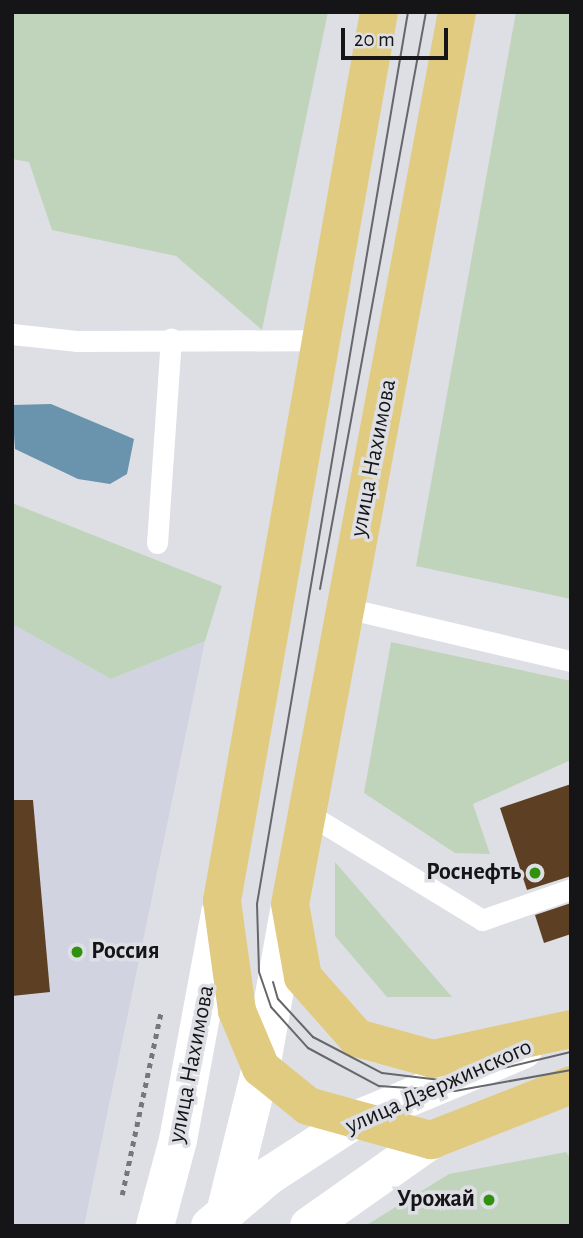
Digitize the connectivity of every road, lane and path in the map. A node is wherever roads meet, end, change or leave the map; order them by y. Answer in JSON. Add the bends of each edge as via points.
{"nodes":[{"id":1,"x":379,"y":12,"type":"edge"},
{"id":2,"x":457,"y":12,"type":"edge"},
{"id":3,"x":12,"y":334,"type":"edge"},
{"id":4,"x":171,"y":338,"type":"junction"},
{"id":5,"x":321,"y":340,"type":"junction"},
{"id":6,"x":157,"y":542,"type":"dead end"},
{"id":7,"x":346,"y":608,"type":"junction"},
{"id":8,"x":568,"y":657,"type":"edge"},
{"id":9,"x":307,"y":813,"type":"junction"},
{"id":10,"x":571,"y":889,"type":"edge"},
{"id":11,"x":222,"y":901,"type":"junction"},
{"id":12,"x":290,"y":904,"type":"junction"},
{"id":13,"x":164,"y":998,"type":"dead end"},
{"id":14,"x":571,"y":1029,"type":"edge"},
{"id":15,"x":261,"y":1068,"type":"junction"},
{"id":16,"x":571,"y":1086,"type":"edge"},
{"id":17,"x":353,"y":1121,"type":"junction"},
{"id":18,"x":431,"y":1140,"type":"junction"},
{"id":19,"x":121,"y":1199,"type":"dead end"},
{"id":20,"x":220,"y":1219,"type":"edge"},
{"id":21,"x":155,"y":1226,"type":"edge"},
{"id":22,"x":309,"y":1226,"type":"edge"}],
"edges":[{"from":1,"to":5,"type":"main road","name":"улица Нахимова"},
{"from":2,"to":7,"type":"main road","name":"улица Нахимова"},
{"from":3,"to":4,"type":"lane","via":[[76,341]]},
{"from":4,"to":5,"type":"lane","via":[[260,344]]},
{"from":4,"to":6,"type":"lane"},
{"from":5,"to":11,"type":"main road","name":"улица Нахимова"},
{"from":7,"to":8,"type":"lane"},
{"from":7,"to":9,"type":"main road","name":"улица Нахимова"},
{"from":9,"to":10,"type":"lane","via":[[482,920]]},
{"from":9,"to":12,"type":"main road","name":"улица Нахимова"},
{"from":11,"to":15,"type":"main road","name":"улица Нахимова","via":[[237,1011]]},
{"from":11,"to":21,"type":"main road","name":"улица Нахимова","via":[[178,1140]]},
{"from":12,"to":14,"type":"main road","name":"улица Нахимова","via":[[303,977],[357,1038],[433,1059]]},
{"from":12,"to":15,"type":"main road","name":"улица Нахимова"},
{"from":13,"to":19,"type":"path"},
{"from":14,"to":17,"type":"main road","name":"улица Дзержинского"},
{"from":15,"to":17,"type":"main road","name":"улица Нахимова","via":[[308,1106]]},
{"from":15,"to":20,"type":"main road","name":"улица Нахимова"},
{"from":16,"to":18,"type":"main road","name":"улица Дзержинского"},
{"from":17,"to":18,"type":"main road","name":"улица Нахимова"},
{"from":17,"to":20,"type":"main road","name":"улица Дзержинского"},
{"from":18,"to":22,"type":"main road","name":"улица Дзержинского"}]}
